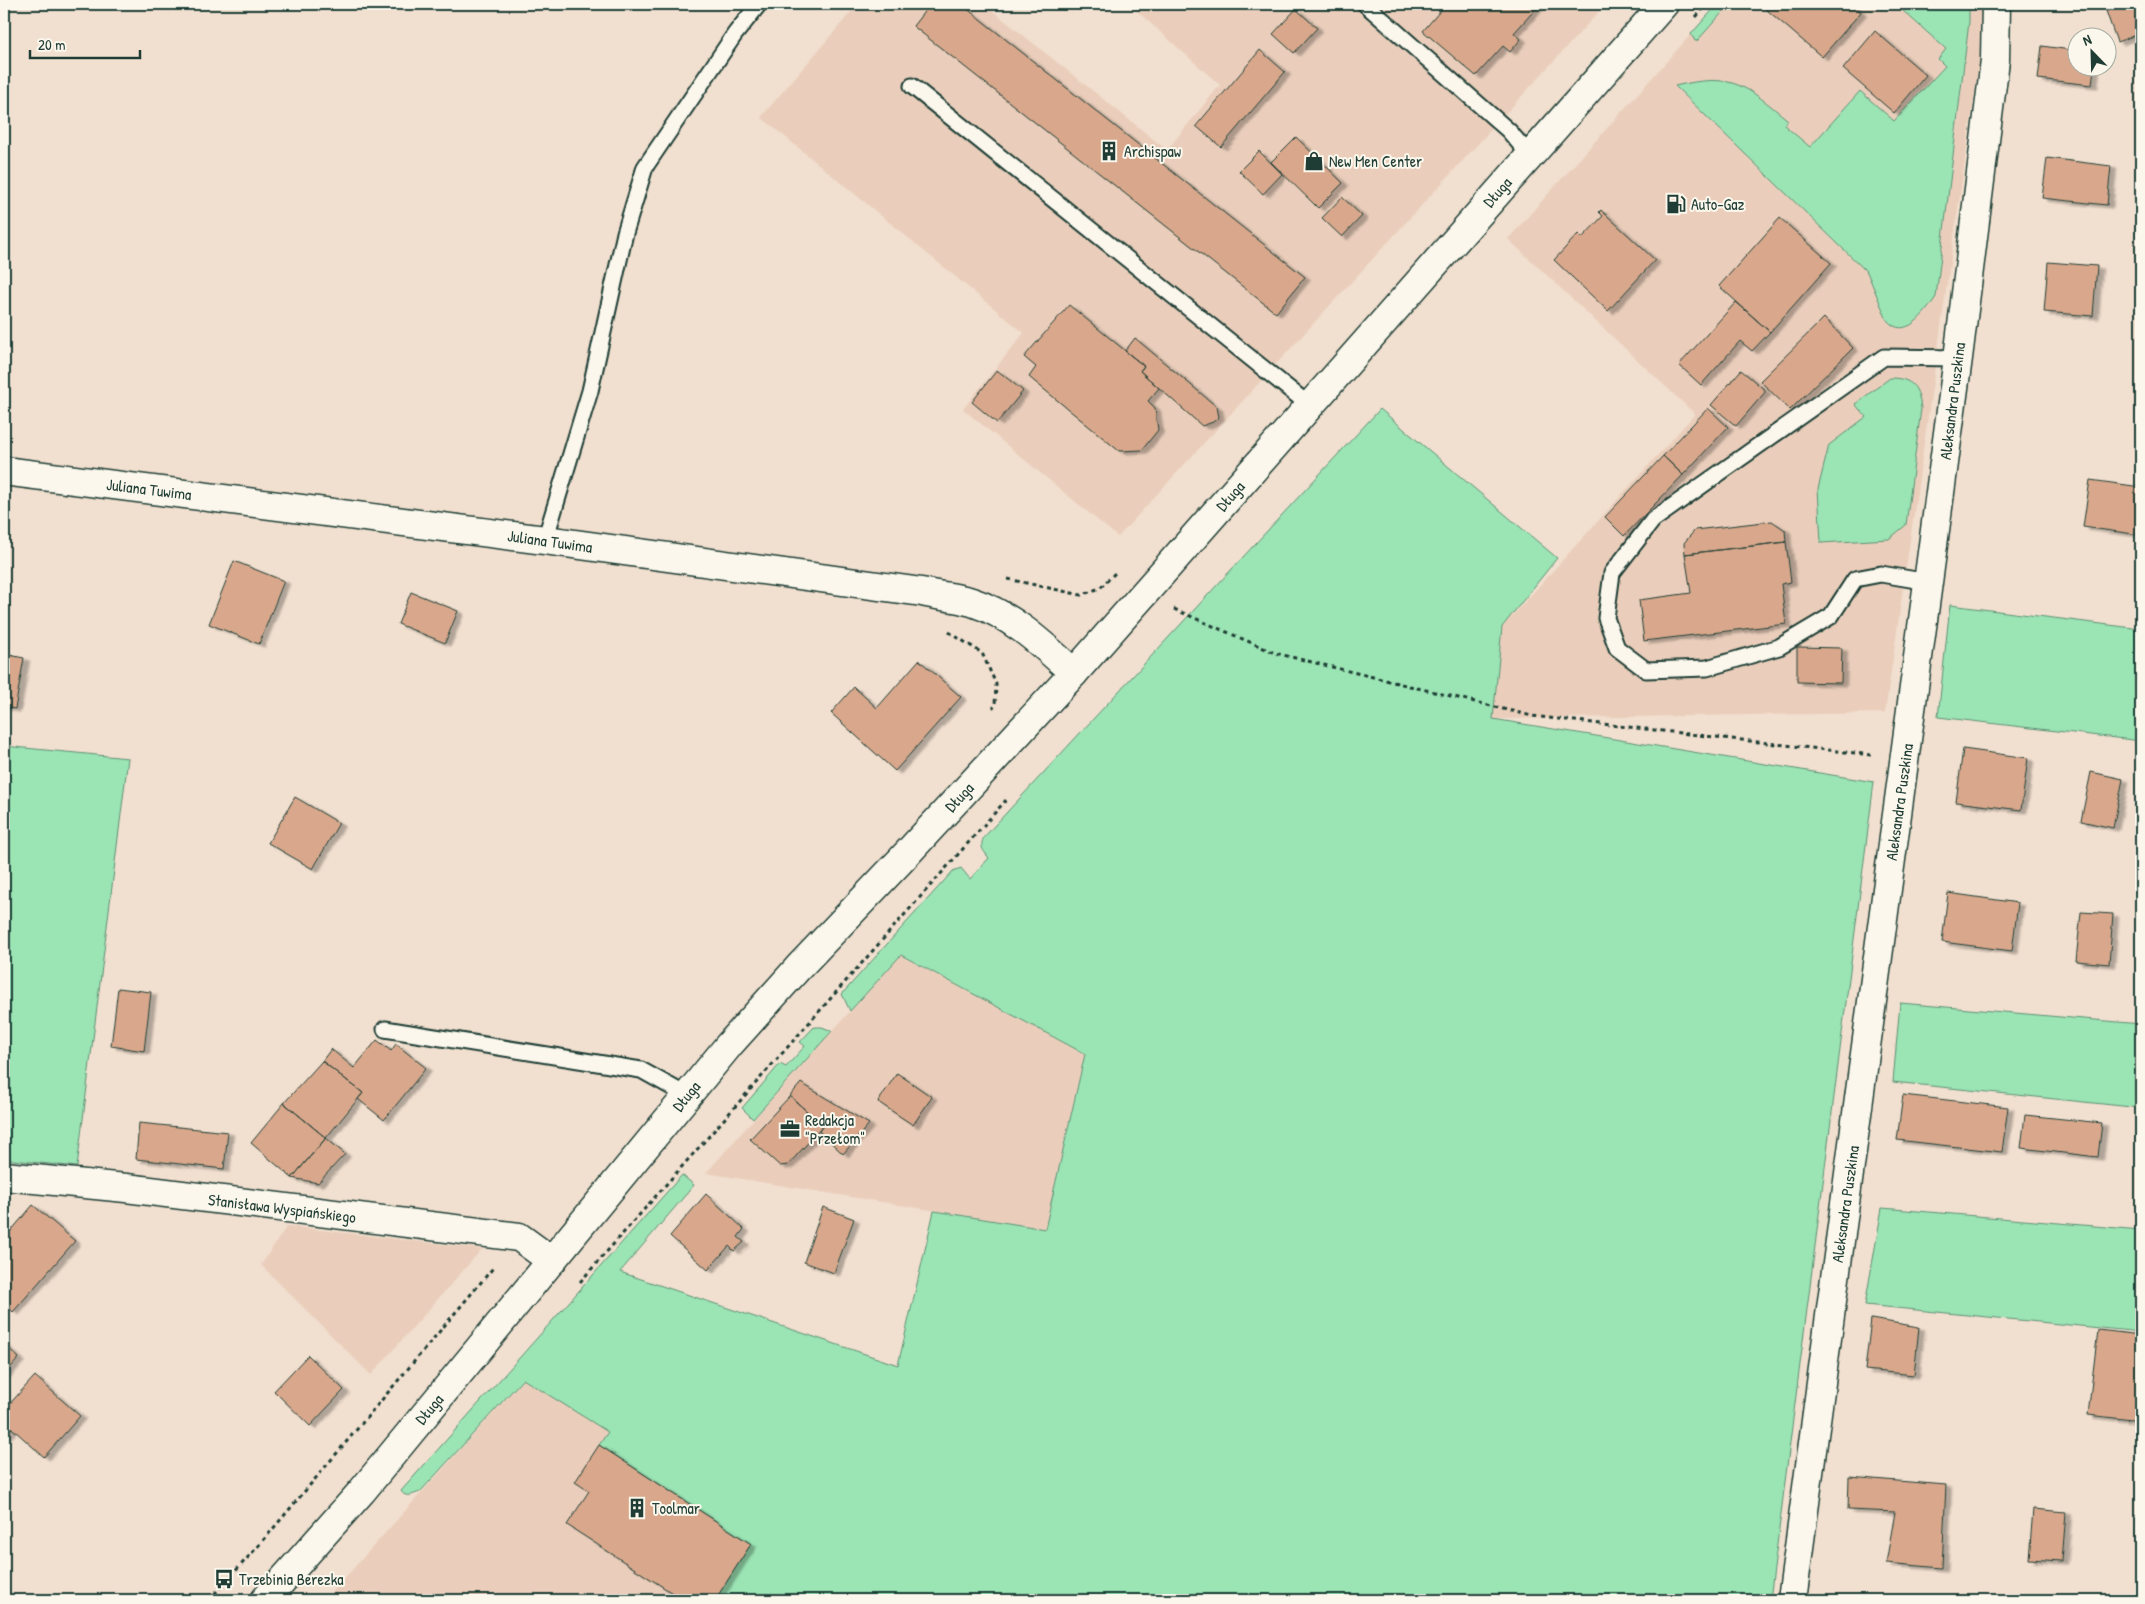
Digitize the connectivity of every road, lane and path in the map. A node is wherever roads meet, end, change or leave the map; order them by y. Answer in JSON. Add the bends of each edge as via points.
{"nodes":[{"id":1,"x":760,"y":4,"type":"edge"},
{"id":2,"x":1365,"y":4,"type":"edge"},
{"id":3,"x":1664,"y":4,"type":"edge"},
{"id":4,"x":1996,"y":4,"type":"edge"},
{"id":5,"x":912,"y":86,"type":"dead end"},
{"id":6,"x":1530,"y":156,"type":"junction"},
{"id":7,"x":1958,"y":358,"type":"junction"},
{"id":8,"x":1309,"y":405,"type":"junction"},
{"id":9,"x":4,"y":471,"type":"edge"},
{"id":10,"x":545,"y":540,"type":"junction"},
{"id":11,"x":1117,"y":571,"type":"dead end"},
{"id":12,"x":1001,"y":578,"type":"dead end"},
{"id":13,"x":1928,"y":582,"type":"junction"},
{"id":14,"x":1174,"y":609,"type":"dead end"},
{"id":15,"x":946,"y":631,"type":"dead end"},
{"id":16,"x":1074,"y":673,"type":"junction"},
{"id":17,"x":989,"y":714,"type":"dead end"},
{"id":18,"x":1905,"y":759,"type":"junction"},
{"id":19,"x":385,"y":1029,"type":"dead end"},
{"id":20,"x":686,"y":1095,"type":"junction"},
{"id":21,"x":4,"y":1176,"type":"edge"},
{"id":22,"x":519,"y":1237,"type":"junction"},
{"id":23,"x":552,"y":1261,"type":"junction"},
{"id":24,"x":209,"y":1600,"type":"edge"},
{"id":25,"x":265,"y":1600,"type":"edge"},
{"id":26,"x":1792,"y":1600,"type":"edge"}],
"edges":[{"from":1,"to":10,"type":"lane","via":[[735,34],[645,167],[625,233],[590,391]]},
{"from":2,"to":6,"type":"lane","via":[[1509,131]]},
{"from":3,"to":6,"type":"street","name":"Długa"},
{"from":4,"to":7,"type":"street","name":"Aleksandra Puszkina","via":[[1995,60]]},
{"from":5,"to":8,"type":"lane"},
{"from":6,"to":8,"type":"street","name":"Długa"},
{"from":7,"to":13,"type":"street","name":"Aleksandra Puszkina"},
{"from":7,"to":13,"type":"lane","via":[[1884,357],[1653,520],[1612,574],[1606,618],[1617,648],[1646,670],[1707,668],[1779,647],[1831,616],[1855,579],[1882,574]]},
{"from":8,"to":16,"type":"street","name":"Długa"},
{"from":9,"to":10,"type":"street","name":"Juliana Tuwima"},
{"from":10,"to":16,"type":"street","name":"Juliana Tuwima","via":[[922,592],[971,602],[998,612],[1014,623]]},
{"from":11,"to":12,"type":"path","via":[[1100,588],[1081,595]]},
{"from":13,"to":18,"type":"street","name":"Aleksandra Puszkina"},
{"from":14,"to":18,"type":"path","via":[[1275,653],[1532,716]]},
{"from":15,"to":17,"type":"path","via":[[982,652],[996,684],[995,706]]},
{"from":16,"to":20,"type":"street","name":"Długa","via":[[798,968]]},
{"from":18,"to":26,"type":"street","name":"Aleksandra Puszkina"},
{"from":19,"to":20,"type":"lane","via":[[641,1070]]},
{"from":20,"to":23,"type":"street","name":"Długa"},
{"from":21,"to":22,"type":"street","name":"Stanisława Wyspiańskiego"},
{"from":22,"to":23,"type":"street","name":"Stanisława Wyspiańskiego"},
{"from":22,"to":24,"type":"path","via":[[261,1543]]},
{"from":23,"to":25,"type":"street","name":"Długa","via":[[362,1490]]}]}
